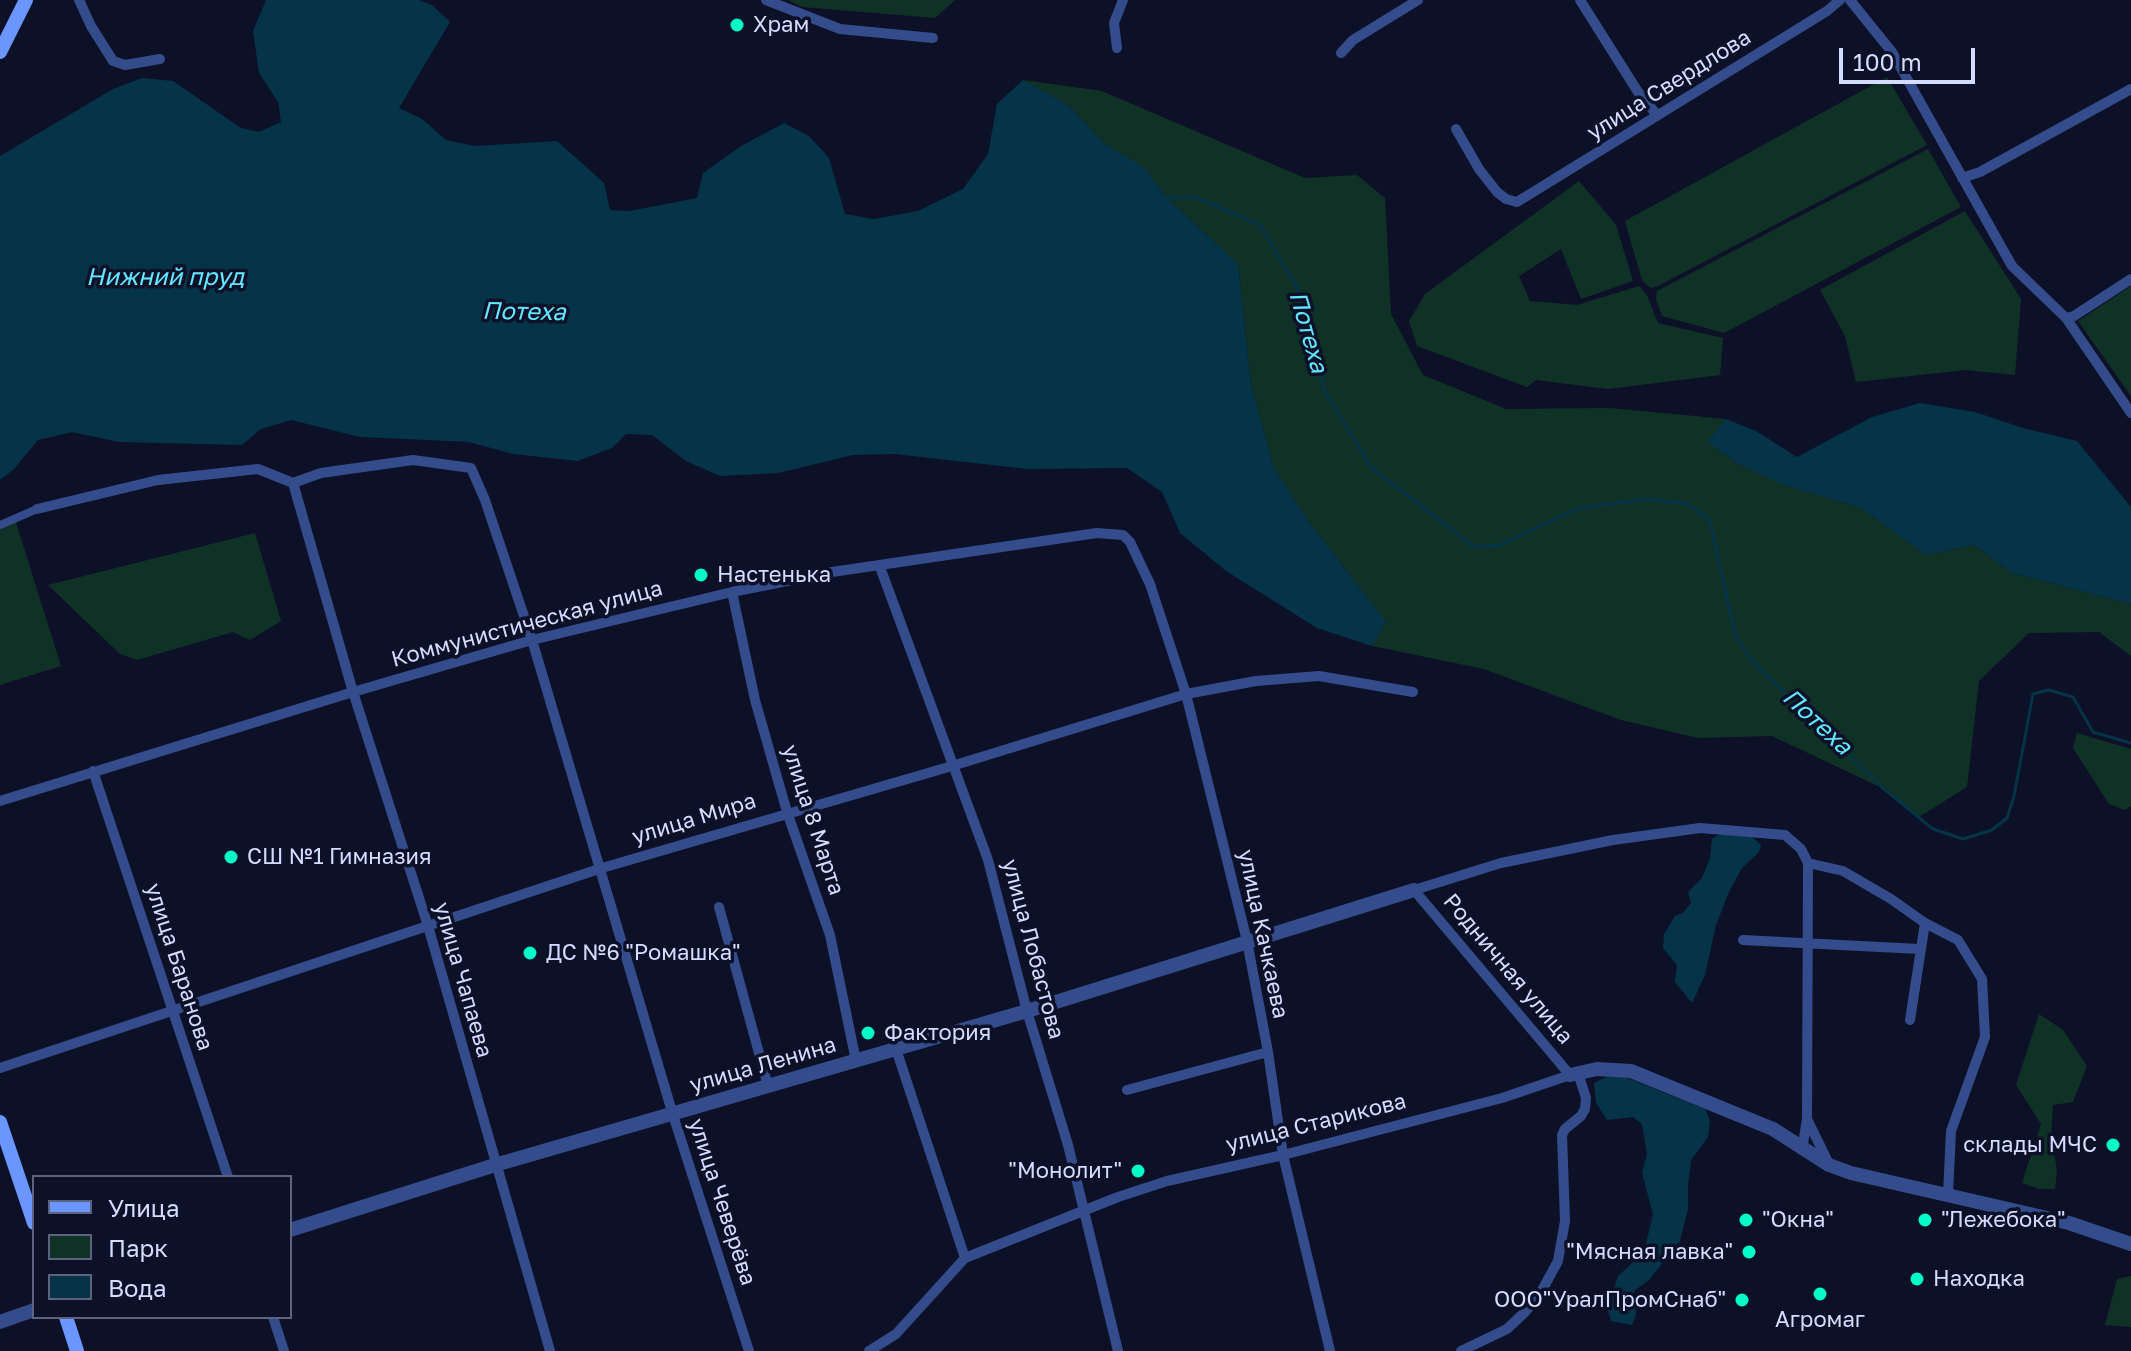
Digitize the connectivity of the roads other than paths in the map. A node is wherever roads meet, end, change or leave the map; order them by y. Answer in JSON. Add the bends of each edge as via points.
{"nodes":[{"id":1,"x":26,"y":0,"type":"edge"},
{"id":2,"x":79,"y":0,"type":"edge"},
{"id":3,"x":766,"y":0,"type":"edge"},
{"id":4,"x":1123,"y":0,"type":"edge"},
{"id":5,"x":1418,"y":0,"type":"edge"},
{"id":6,"x":1580,"y":0,"type":"edge"},
{"id":7,"x":1840,"y":0,"type":"edge"},
{"id":8,"x":1852,"y":1,"type":"edge"},
{"id":9,"x":933,"y":38,"type":"dead end"},
{"id":10,"x":1117,"y":48,"type":"dead end"},
{"id":11,"x":0,"y":52,"type":"edge"},
{"id":12,"x":1341,"y":53,"type":"dead end"},
{"id":13,"x":160,"y":59,"type":"dead end"},
{"id":14,"x":2131,"y":89,"type":"edge"},
{"id":15,"x":1657,"y":115,"type":"junction"},
{"id":16,"x":1456,"y":129,"type":"dead end"},
{"id":17,"x":1962,"y":178,"type":"junction"},
{"id":18,"x":2131,"y":279,"type":"edge"},
{"id":19,"x":2066,"y":318,"type":"junction"},
{"id":20,"x":2131,"y":413,"type":"edge"},
{"id":21,"x":293,"y":483,"type":"junction"},
{"id":22,"x":37,"y":509,"type":"joint"},
{"id":23,"x":0,"y":525,"type":"edge"},
{"id":24,"x":1123,"y":535,"type":"joint"},
{"id":25,"x":880,"y":567,"type":"junction"},
{"id":26,"x":732,"y":592,"type":"junction"},
{"id":27,"x":532,"y":640,"type":"junction"},
{"id":28,"x":353,"y":692,"type":"junction"},
{"id":29,"x":1413,"y":692,"type":"dead end"},
{"id":30,"x":1186,"y":694,"type":"junction"},
{"id":31,"x":952,"y":766,"type":"junction"},
{"id":32,"x":93,"y":771,"type":"junction"},
{"id":33,"x":0,"y":801,"type":"edge"},
{"id":34,"x":787,"y":812,"type":"junction"},
{"id":35,"x":1808,"y":863,"type":"junction"},
{"id":36,"x":602,"y":868,"type":"junction"},
{"id":37,"x":1414,"y":890,"type":"junction"},
{"id":38,"x":719,"y":907,"type":"dead end"},
{"id":39,"x":1925,"y":923,"type":"junction"},
{"id":40,"x":428,"y":926,"type":"junction"},
{"id":41,"x":1743,"y":940,"type":"dead end"},
{"id":42,"x":1247,"y":941,"type":"junction"},
{"id":43,"x":1806,"y":945,"type":"junction"},
{"id":44,"x":1919,"y":949,"type":"junction"},
{"id":45,"x":172,"y":1009,"type":"junction"},
{"id":46,"x":1027,"y":1011,"type":"junction"},
{"id":47,"x":1910,"y":1020,"type":"dead end"},
{"id":48,"x":896,"y":1049,"type":"junction"},
{"id":49,"x":1268,"y":1052,"type":"junction"},
{"id":50,"x":856,"y":1061,"type":"junction"},
{"id":51,"x":0,"y":1068,"type":"edge"},
{"id":52,"x":1574,"y":1074,"type":"junction"},
{"id":53,"x":768,"y":1086,"type":"junction"},
{"id":54,"x":1127,"y":1090,"type":"dead end"},
{"id":55,"x":673,"y":1115,"type":"junction"},
{"id":56,"x":1807,"y":1119,"type":"junction"},
{"id":57,"x":0,"y":1122,"type":"edge"},
{"id":58,"x":1802,"y":1150,"type":"junction"},
{"id":59,"x":1283,"y":1155,"type":"junction"},
{"id":60,"x":495,"y":1165,"type":"junction"},
{"id":61,"x":1829,"y":1165,"type":"junction"},
{"id":62,"x":227,"y":1175,"type":"edge"},
{"id":63,"x":1948,"y":1194,"type":"junction"},
{"id":64,"x":1083,"y":1212,"type":"junction"},
{"id":65,"x":32,"y":1217,"type":"edge"},
{"id":66,"x":292,"y":1229,"type":"edge"},
{"id":67,"x":2131,"y":1244,"type":"edge"},
{"id":68,"x":965,"y":1258,"type":"junction"},
{"id":69,"x":32,"y":1311,"type":"edge"},
{"id":70,"x":67,"y":1319,"type":"edge"},
{"id":71,"x":274,"y":1319,"type":"edge"},
{"id":72,"x":0,"y":1322,"type":"edge"},
{"id":73,"x":77,"y":1351,"type":"edge"},
{"id":74,"x":284,"y":1351,"type":"edge"},
{"id":75,"x":550,"y":1351,"type":"edge"},
{"id":76,"x":749,"y":1351,"type":"edge"},
{"id":77,"x":869,"y":1351,"type":"edge"},
{"id":78,"x":1118,"y":1351,"type":"edge"},
{"id":79,"x":1330,"y":1351,"type":"edge"},
{"id":80,"x":1461,"y":1351,"type":"edge"}],
"edges":[{"from":1,"to":11,"type":"main road"},
{"from":2,"to":13,"type":"street","via":[[113,61],[125,65]]},
{"from":3,"to":9,"type":"street","via":[[840,29]]},
{"from":4,"to":10,"type":"street","via":[[1114,23]]},
{"from":5,"to":12,"type":"street"},
{"from":6,"to":15,"type":"street"},
{"from":7,"to":15,"type":"street","name":"улица Свердлова"},
{"from":8,"to":17,"type":"street","via":[[1892,52]]},
{"from":14,"to":17,"type":"street"},
{"from":15,"to":16,"type":"street","name":"улица Свердлова","via":[[1517,202],[1497,192]]},
{"from":17,"to":19,"type":"street","via":[[2012,266]]},
{"from":18,"to":19,"type":"street"},
{"from":19,"to":20,"type":"street"},
{"from":21,"to":22,"type":"street","via":[[258,469],[158,480]]},
{"from":21,"to":27,"type":"street","name":"улица Чеверёва","via":[[321,473],[413,460],[471,468]]},
{"from":21,"to":28,"type":"street","name":"улица Чапаева"},
{"from":22,"to":23,"type":"street"},
{"from":24,"to":25,"type":"street","name":"Коммунистическая улица","via":[[1097,533]]},
{"from":24,"to":30,"type":"street","name":"улица Качкаева","via":[[1150,584]]},
{"from":25,"to":26,"type":"street","name":"Коммунистическая улица"},
{"from":25,"to":31,"type":"street","name":"улица Лобастова"},
{"from":26,"to":27,"type":"street","name":"Коммунистическая улица"},
{"from":26,"to":34,"type":"street","name":"улица 8 Марта"},
{"from":27,"to":28,"type":"street","name":"Коммунистическая улица"},
{"from":27,"to":36,"type":"street","name":"улица Чеверёва"},
{"from":28,"to":32,"type":"street","name":"Коммунистическая улица"},
{"from":28,"to":40,"type":"street","name":"улица Чапаева"},
{"from":29,"to":30,"type":"street","name":"улица Мира","via":[[1319,676]]},
{"from":30,"to":31,"type":"street","name":"улица Мира"},
{"from":30,"to":42,"type":"street","name":"улица Качкаева"},
{"from":31,"to":34,"type":"street","name":"улица Мира"},
{"from":31,"to":46,"type":"street","name":"улица Лобастова","via":[[988,860]]},
{"from":32,"to":33,"type":"street","name":"Коммунистическая улица"},
{"from":32,"to":45,"type":"street","name":"улица Баранова"},
{"from":34,"to":36,"type":"street","name":"улица Мира"},
{"from":34,"to":50,"type":"street","name":"улица 8 Марта","via":[[830,935]]},
{"from":35,"to":37,"type":"street","via":[[1785,835],[1700,828],[1501,863]]},
{"from":35,"to":39,"type":"street","via":[[1843,871]]},
{"from":35,"to":43,"type":"street"},
{"from":36,"to":40,"type":"street","name":"улица Мира"},
{"from":36,"to":55,"type":"street","name":"улица Чеверёва"},
{"from":37,"to":42,"type":"street","name":"улица Ленина"},
{"from":37,"to":52,"type":"street","name":"Родничная улица"},
{"from":38,"to":53,"type":"street"},
{"from":39,"to":44,"type":"street"},
{"from":39,"to":63,"type":"street","via":[[1958,940],[1982,979],[1985,1037],[1951,1131]]},
{"from":40,"to":45,"type":"street","name":"улица Мира"},
{"from":40,"to":60,"type":"street","name":"улица Чапаева"},
{"from":41,"to":43,"type":"street"},
{"from":42,"to":46,"type":"street","name":"улица Ленина"},
{"from":42,"to":49,"type":"street","name":"улица Качкаева"},
{"from":43,"to":44,"type":"street"},
{"from":43,"to":56,"type":"street"},
{"from":44,"to":47,"type":"street"},
{"from":45,"to":51,"type":"street","name":"улица Мира"},
{"from":45,"to":62,"type":"street","name":"улица Баранова"},
{"from":46,"to":48,"type":"street","name":"улица Ленина"},
{"from":46,"to":64,"type":"street","name":"улица Лобастова","via":[[1060,1114]]},
{"from":48,"to":50,"type":"street","name":"улица Ленина"},
{"from":48,"to":68,"type":"street"},
{"from":49,"to":54,"type":"street"},
{"from":49,"to":59,"type":"street","name":"улица Качкаева"},
{"from":50,"to":53,"type":"street","name":"улица Ленина"},
{"from":52,"to":58,"type":"street","name":"улица Старикова","via":[[1631,1071],[1773,1129]]},
{"from":52,"to":59,"type":"street","name":"улица Старикова"},
{"from":52,"to":80,"type":"street","via":[[1586,1098],[1581,1116],[1562,1135],[1565,1221],[1558,1261],[1540,1294],[1507,1329]]},
{"from":53,"to":55,"type":"street","name":"улица Ленина"},
{"from":55,"to":60,"type":"street","name":"улица Ленина"},
{"from":55,"to":76,"type":"street","name":"улица Чеверёва"},
{"from":56,"to":58,"type":"street"},
{"from":56,"to":61,"type":"street"},
{"from":57,"to":65,"type":"main road"},
{"from":58,"to":61,"type":"street","name":"улица Старикова"},
{"from":59,"to":64,"type":"street","name":"улица Старикова","via":[[1167,1181]]},
{"from":59,"to":79,"type":"street","name":"улица Качкаева"},
{"from":60,"to":66,"type":"street","name":"улица Ленина"},
{"from":60,"to":75,"type":"street","name":"улица Чапаева"},
{"from":61,"to":63,"type":"street","name":"улица Старикова"},
{"from":63,"to":67,"type":"street","name":"улица Старикова"},
{"from":64,"to":68,"type":"street","name":"улица Старикова"},
{"from":64,"to":78,"type":"street","name":"улица Лобастова"},
{"from":68,"to":77,"type":"street","name":"улица Старикова","via":[[896,1334]]},
{"from":69,"to":72,"type":"street"},
{"from":70,"to":73,"type":"main road"},
{"from":71,"to":74,"type":"street"}]}
